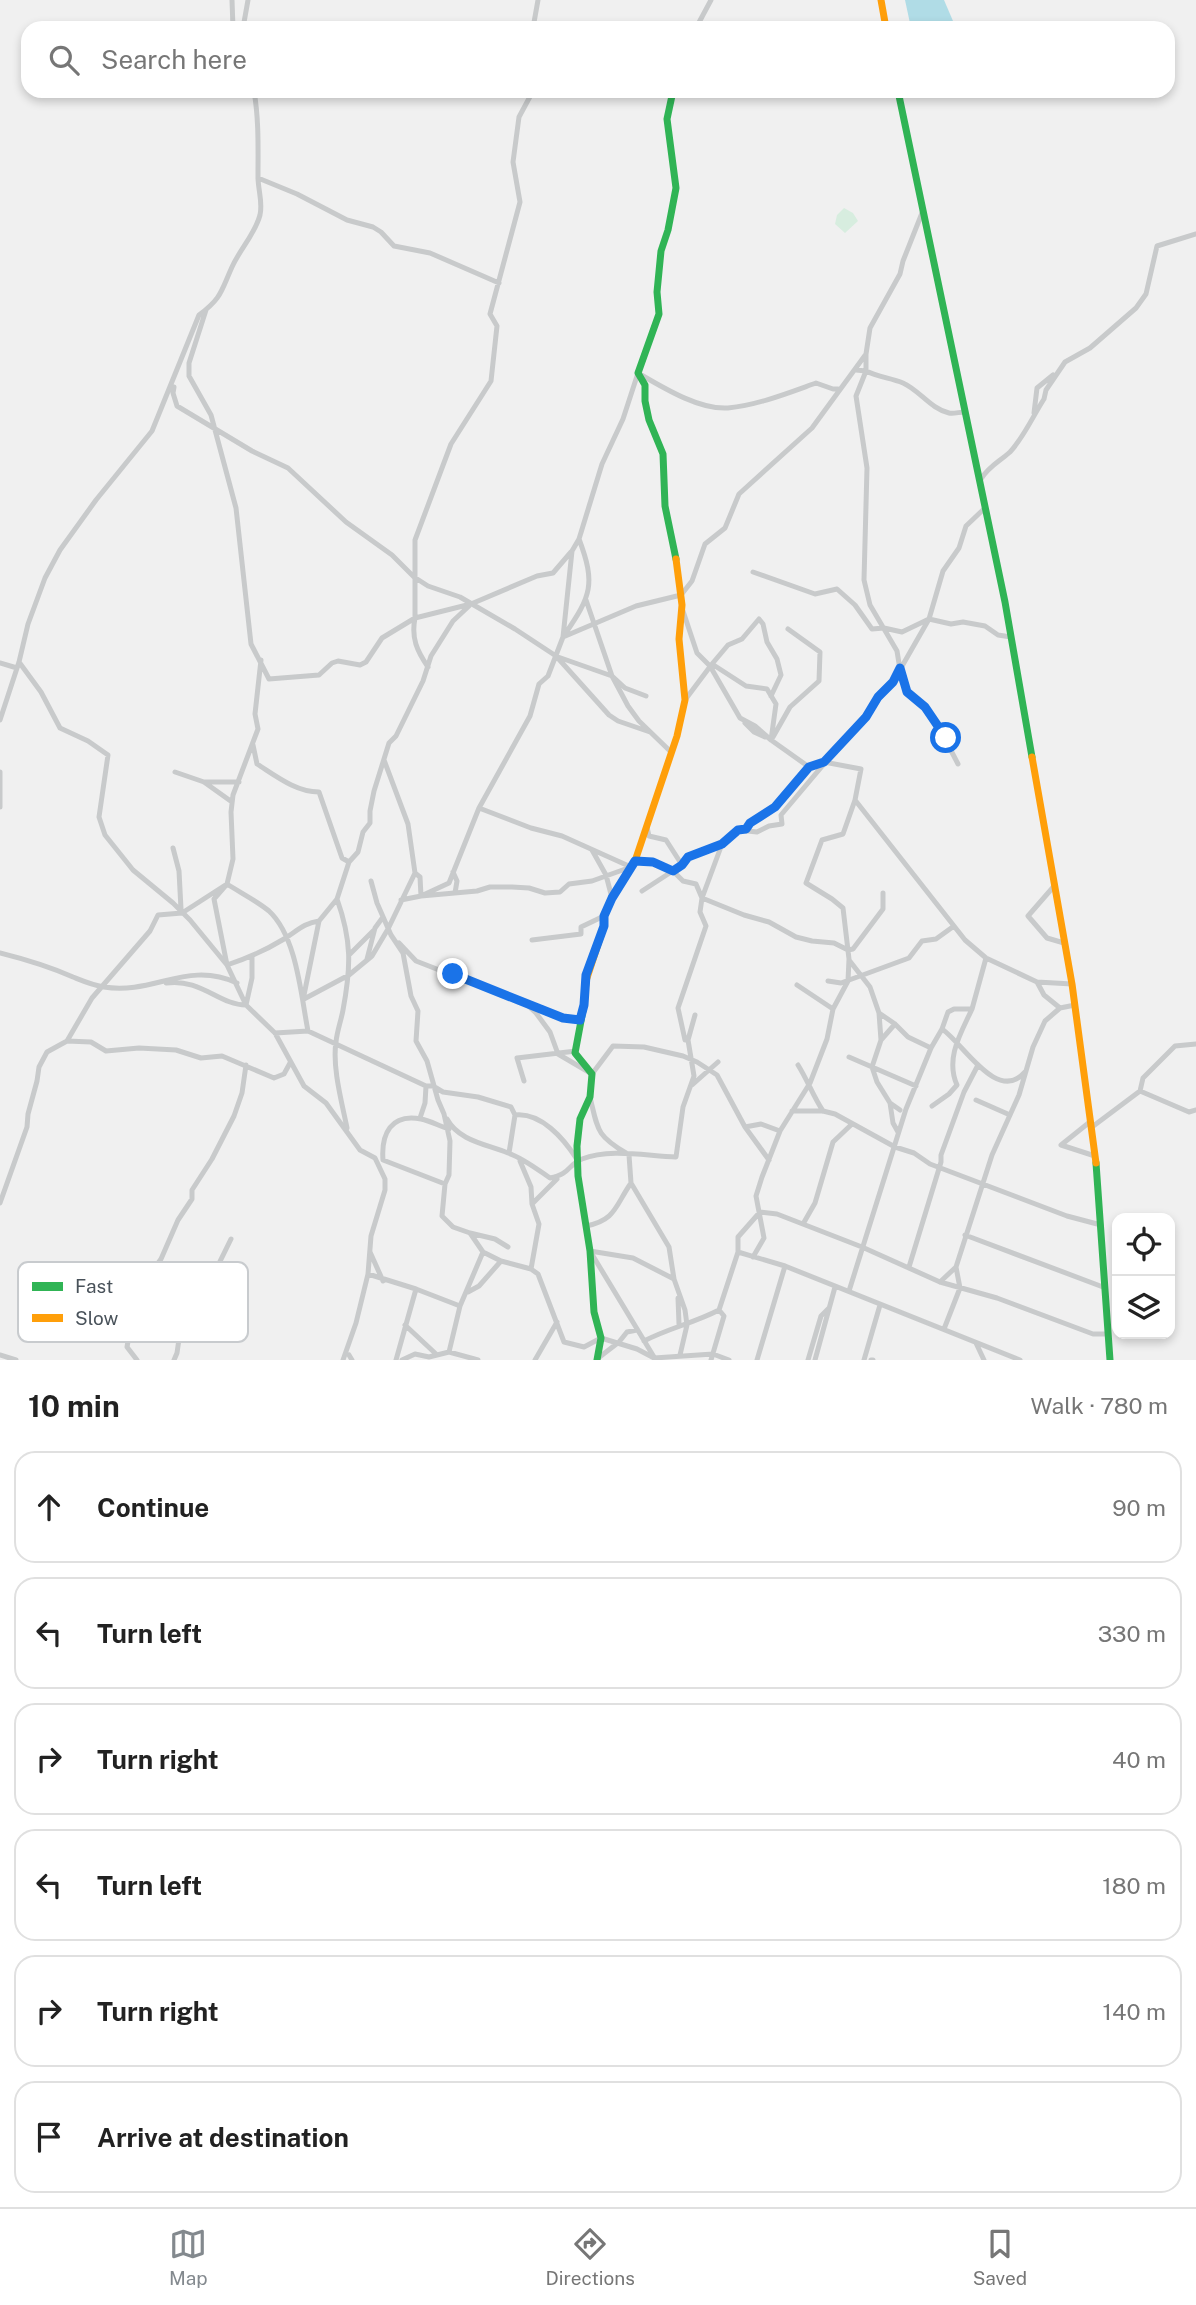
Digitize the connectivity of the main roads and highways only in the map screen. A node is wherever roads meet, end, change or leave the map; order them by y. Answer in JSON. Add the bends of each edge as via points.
{"nodes":[{"id":1,"x":881,"y":0,"type":"edge"},
{"id":2,"x":885,"y":21,"type":"edge"},
{"id":3,"x":672,"y":98,"type":"edge"},
{"id":4,"x":899,"y":98,"type":"edge"},
{"id":5,"x":597,"y":1360,"type":"edge"},
{"id":6,"x":1110,"y":1360,"type":"edge"}],
"edges":[{"from":1,"to":2,"type":"main road"},
{"from":3,"to":5,"type":"main road","via":[[667,119],[676,188],[661,251],[659,314],[638,373],[663,454],[663,489],[682,605],[679,639],[685,700],[633,864],[604,916],[586,975],[576,1053],[592,1074],[577,1140],[594,1312],[601,1338]]},
{"from":4,"to":6,"type":"main road","via":[[980,482],[1073,984],[1095,1156]]}]}
